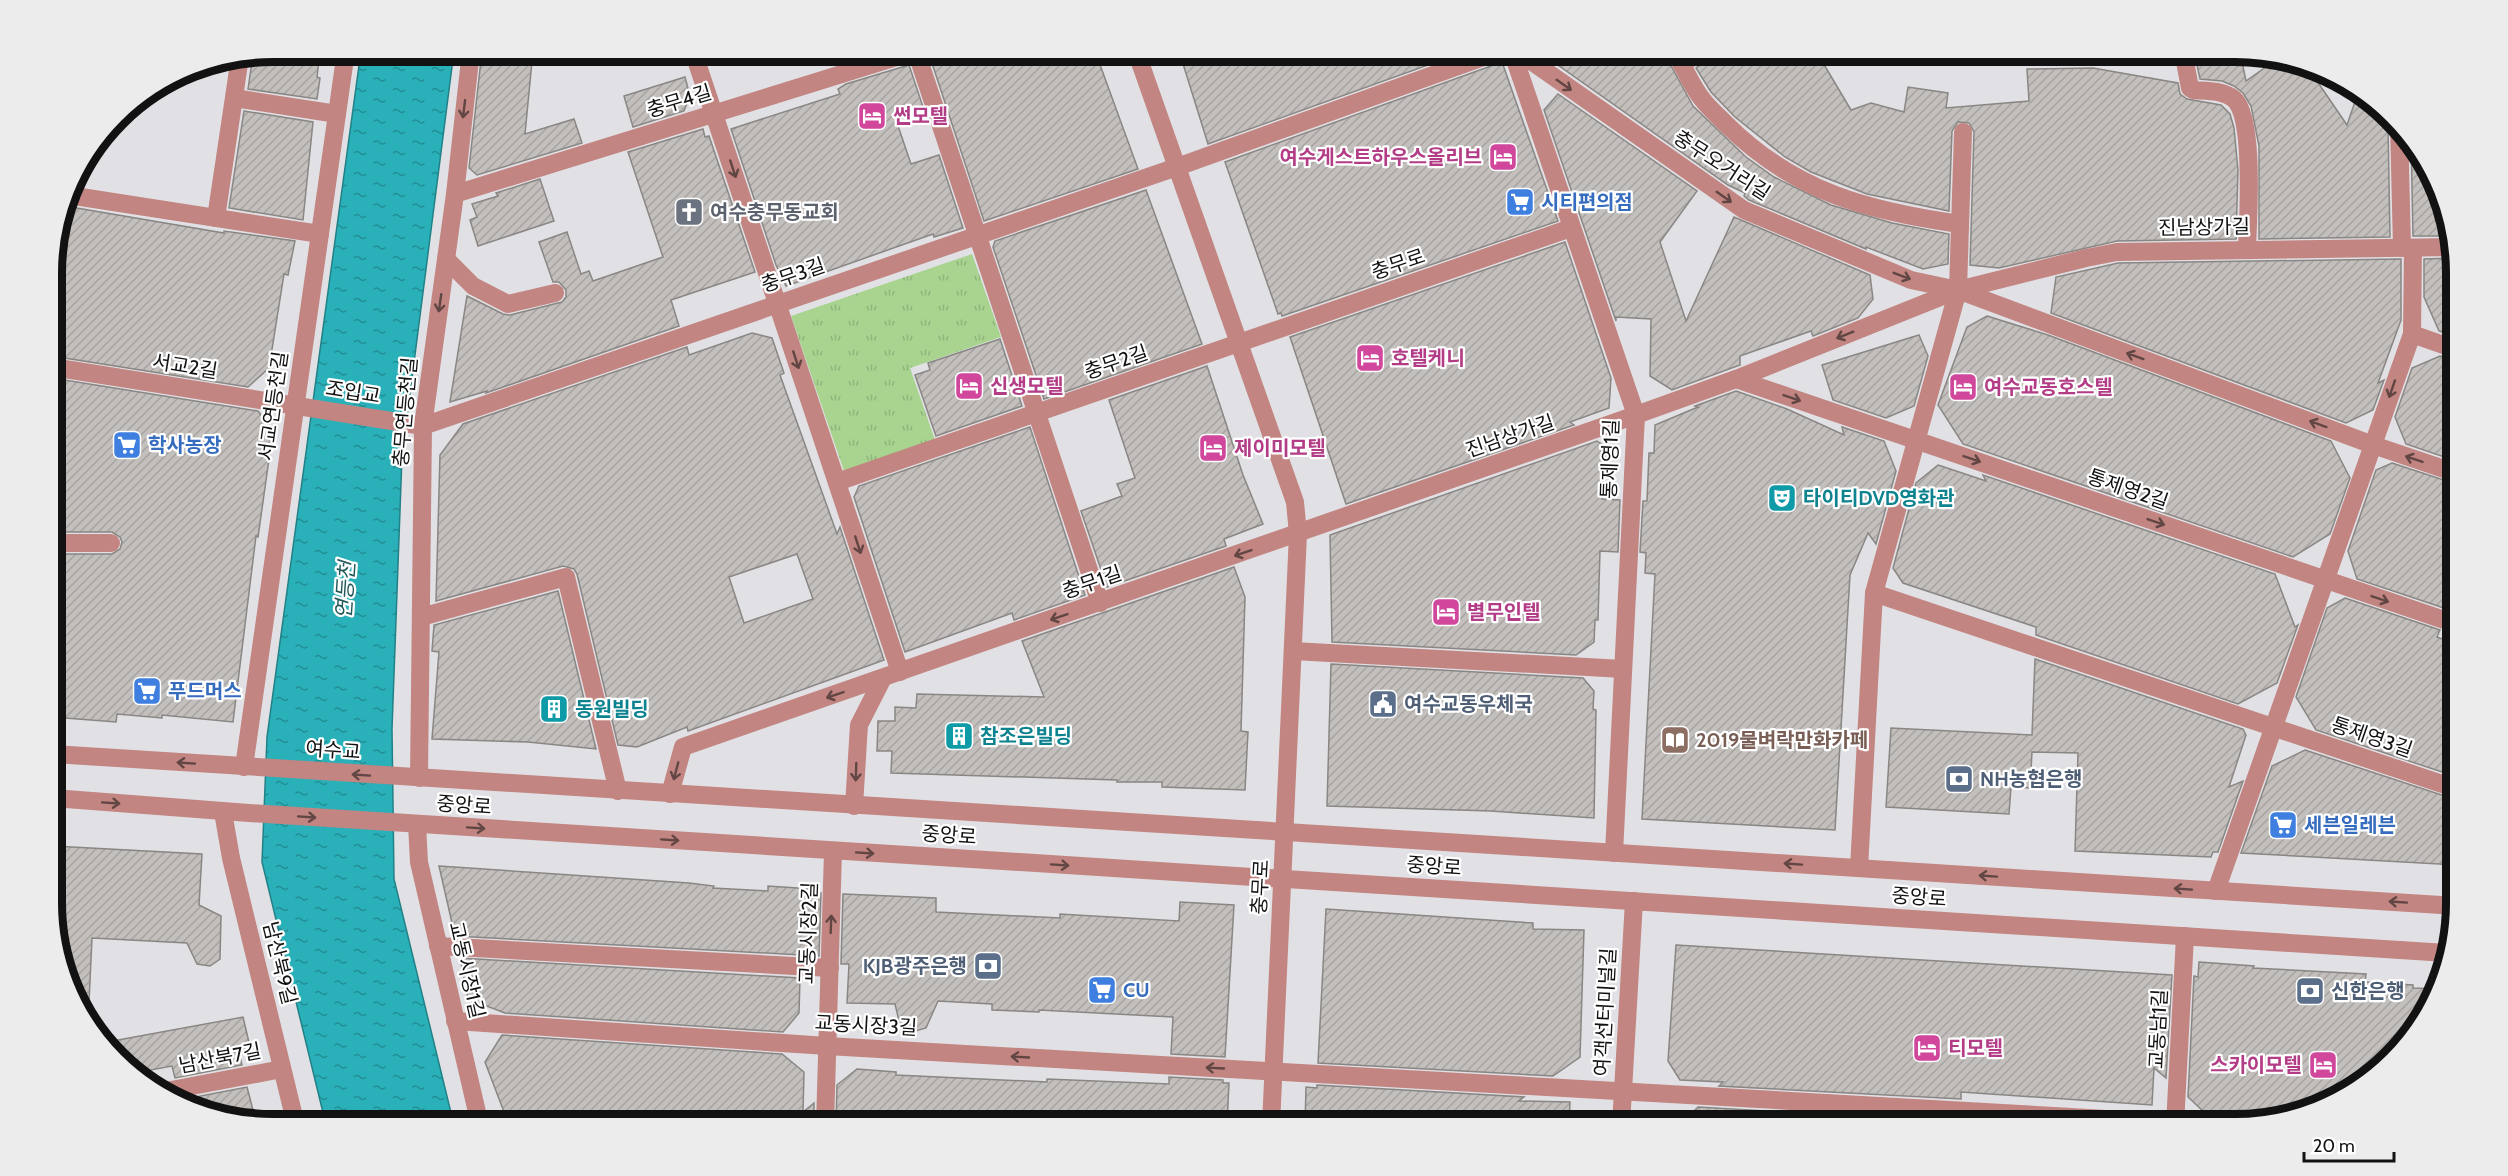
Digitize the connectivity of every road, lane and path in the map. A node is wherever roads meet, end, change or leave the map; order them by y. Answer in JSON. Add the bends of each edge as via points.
{"nodes":[{"id":1,"x":344,"y":62,"type":"edge"},
{"id":2,"x":470,"y":62,"type":"edge"},
{"id":3,"x":697,"y":62,"type":"edge"},
{"id":4,"x":880,"y":62,"type":"edge"},
{"id":5,"x":920,"y":62,"type":"edge"},
{"id":6,"x":1140,"y":62,"type":"edge"},
{"id":7,"x":1469,"y":62,"type":"edge"},
{"id":8,"x":1518,"y":62,"type":"edge"},
{"id":9,"x":1530,"y":62,"type":"edge"},
{"id":10,"x":1681,"y":62,"type":"edge"},
{"id":11,"x":2185,"y":62,"type":"edge"},
{"id":12,"x":239,"y":64,"type":"edge"},
{"id":13,"x":234,"y":98,"type":"junction"},
{"id":14,"x":714,"y":113,"type":"junction"},
{"id":15,"x":337,"y":114,"type":"junction"},
{"id":16,"x":1963,"y":132,"type":"dead end"},
{"id":17,"x":2400,"y":140,"type":"edge"},
{"id":18,"x":1177,"y":167,"type":"junction"},
{"id":19,"x":454,"y":194,"type":"junction"},
{"id":20,"x":76,"y":196,"type":"edge"},
{"id":21,"x":216,"y":218,"type":"junction"},
{"id":22,"x":1960,"y":224,"type":"junction"},
{"id":23,"x":1571,"y":228,"type":"junction"},
{"id":24,"x":320,"y":234,"type":"junction"},
{"id":25,"x":978,"y":236,"type":"junction"},
{"id":26,"x":2445,"y":247,"type":"edge"},
{"id":27,"x":2407,"y":248,"type":"junction"},
{"id":28,"x":2247,"y":249,"type":"junction"},
{"id":29,"x":446,"y":260,"type":"junction"},
{"id":30,"x":1958,"y":290,"type":"junction"},
{"id":31,"x":555,"y":293,"type":"dead end"},
{"id":32,"x":778,"y":304,"type":"junction"},
{"id":33,"x":2412,"y":334,"type":"junction"},
{"id":34,"x":1239,"y":343,"type":"junction"},
{"id":35,"x":2446,"y":346,"type":"edge"},
{"id":36,"x":62,"y":369,"type":"edge"},
{"id":37,"x":1736,"y":379,"type":"junction"},
{"id":38,"x":304,"y":408,"type":"junction"},
{"id":39,"x":1037,"y":413,"type":"junction"},
{"id":40,"x":1636,"y":415,"type":"junction"},
{"id":41,"x":423,"y":426,"type":"junction"},
{"id":42,"x":1916,"y":440,"type":"junction"},
{"id":43,"x":2373,"y":445,"type":"junction"},
{"id":44,"x":2446,"y":470,"type":"edge"},
{"id":45,"x":837,"y":482,"type":"junction"},
{"id":46,"x":1298,"y":534,"type":"junction"},
{"id":47,"x":62,"y":543,"type":"edge"},
{"id":48,"x":111,"y":543,"type":"dead end"},
{"id":49,"x":2325,"y":580,"type":"junction"},
{"id":50,"x":1874,"y":593,"type":"junction"},
{"id":51,"x":1100,"y":603,"type":"junction"},
{"id":52,"x":421,"y":617,"type":"junction"},
{"id":53,"x":2446,"y":621,"type":"edge"},
{"id":54,"x":1293,"y":651,"type":"junction"},
{"id":55,"x":1623,"y":669,"type":"junction"},
{"id":56,"x":892,"y":675,"type":"junction"},
{"id":57,"x":2273,"y":727,"type":"junction"},
{"id":58,"x":62,"y":755,"type":"edge"},
{"id":59,"x":244,"y":767,"type":"junction"},
{"id":60,"x":419,"y":778,"type":"junction"},
{"id":61,"x":2446,"y":785,"type":"edge"},
{"id":62,"x":618,"y":791,"type":"junction"},
{"id":63,"x":670,"y":794,"type":"junction"},
{"id":64,"x":62,"y":799,"type":"edge"},
{"id":65,"x":854,"y":806,"type":"junction"},
{"id":66,"x":223,"y":812,"type":"junction"},
{"id":67,"x":417,"y":824,"type":"junction"},
{"id":68,"x":1285,"y":833,"type":"junction"},
{"id":69,"x":833,"y":851,"type":"junction"},
{"id":70,"x":1614,"y":853,"type":"junction"},
{"id":71,"x":1859,"y":868,"type":"junction"},
{"id":72,"x":1282,"y":879,"type":"junction"},
{"id":73,"x":2216,"y":891,"type":"junction"},
{"id":74,"x":1634,"y":901,"type":"junction"},
{"id":75,"x":2446,"y":905,"type":"edge"},
{"id":76,"x":2185,"y":936,"type":"junction"},
{"id":77,"x":438,"y":946,"type":"junction"},
{"id":78,"x":2440,"y":953,"type":"edge"},
{"id":79,"x":830,"y":968,"type":"junction"},
{"id":80,"x":455,"y":1021,"type":"junction"},
{"id":81,"x":827,"y":1046,"type":"junction"},
{"id":82,"x":282,"y":1069,"type":"junction"},
{"id":83,"x":1274,"y":1071,"type":"junction"},
{"id":84,"x":173,"y":1089,"type":"edge"},
{"id":85,"x":1623,"y":1091,"type":"junction"},
{"id":86,"x":293,"y":1114,"type":"edge"},
{"id":87,"x":477,"y":1114,"type":"edge"},
{"id":88,"x":825,"y":1114,"type":"edge"},
{"id":89,"x":1272,"y":1114,"type":"edge"},
{"id":90,"x":1622,"y":1114,"type":"edge"},
{"id":91,"x":2008,"y":1114,"type":"edge"},
{"id":92,"x":2176,"y":1114,"type":"edge"}],
"edges":[{"from":1,"to":15,"type":"street","name":"서교연등천길"},
{"from":2,"to":19,"type":"street","name":"충무연등천길","one_way":true},
{"from":3,"to":14,"type":"street"},
{"from":4,"to":14,"type":"street","name":"충무4길"},
{"from":5,"to":25,"type":"street"},
{"from":6,"to":18,"type":"street","name":"충무로"},
{"from":7,"to":18,"type":"street"},
{"from":8,"to":23,"type":"street","name":"통제영1길"},
{"from":9,"to":30,"type":"street","name":"충무오거리길","one_way":true,"via":[[1743,210],[1911,280]]},
{"from":10,"to":22,"type":"street","via":[[1701,99],[1745,143],[1778,167],[1860,205]]},
{"from":11,"to":28,"type":"street","via":[[2190,88],[2229,96],[2240,108],[2248,148]]},
{"from":12,"to":13,"type":"street"},
{"from":13,"to":15,"type":"street"},
{"from":13,"to":21,"type":"street"},
{"from":14,"to":19,"type":"street","name":"충무4길"},
{"from":14,"to":32,"type":"street","one_way":true},
{"from":15,"to":24,"type":"street","name":"서교연등천길"},
{"from":16,"to":22,"type":"street"},
{"from":17,"to":27,"type":"street"},
{"from":18,"to":25,"type":"street","name":"충무3길"},
{"from":18,"to":34,"type":"street","name":"충무로"},
{"from":19,"to":29,"type":"street","name":"충무연등천길"},
{"from":20,"to":21,"type":"street"},
{"from":21,"to":24,"type":"street"},
{"from":22,"to":30,"type":"street"},
{"from":23,"to":34,"type":"street","name":"충무로"},
{"from":23,"to":40,"type":"street","name":"통제영1길"},
{"from":24,"to":38,"type":"street","name":"서교연등천길"},
{"from":25,"to":32,"type":"street","name":"충무3길"},
{"from":25,"to":39,"type":"street"},
{"from":26,"to":27,"type":"street","name":"진남상가길"},
{"from":27,"to":28,"type":"street","name":"진남상가길"},
{"from":27,"to":33,"type":"street"},
{"from":28,"to":30,"type":"street","name":"진남상가길","via":[[2117,252]]},
{"from":29,"to":31,"type":"street","via":[[473,286],[508,304]]},
{"from":29,"to":41,"type":"street","name":"충무연등천길","one_way":true},
{"from":30,"to":37,"type":"street","name":"진남상가길","one_way":true},
{"from":30,"to":42,"type":"street"},
{"from":43,"to":30,"type":"street","one_way":true},
{"from":32,"to":41,"type":"street","name":"충무3길"},
{"from":32,"to":45,"type":"street","one_way":true},
{"from":33,"to":35,"type":"street"},
{"from":33,"to":43,"type":"street","one_way":true},
{"from":34,"to":39,"type":"street","name":"충무2길"},
{"from":34,"to":46,"type":"street","name":"충무로","via":[[1295,502]]},
{"from":36,"to":38,"type":"street","name":"서교2길"},
{"from":37,"to":40,"type":"street","name":"진남상가길"},
{"from":37,"to":42,"type":"street","one_way":true},
{"from":38,"to":41,"type":"street","name":"조입교"},
{"from":38,"to":59,"type":"street","name":"서교연등천길"},
{"from":39,"to":45,"type":"street","name":"충무2길"},
{"from":39,"to":51,"type":"street"},
{"from":40,"to":46,"type":"street","name":"진남상가길"},
{"from":40,"to":55,"type":"street","name":"통제영1길"},
{"from":41,"to":52,"type":"street","name":"충무연등천길"},
{"from":42,"to":49,"type":"street","name":"통제영2길","one_way":true},
{"from":42,"to":50,"type":"street"},
{"from":44,"to":43,"type":"street","one_way":true},
{"from":43,"to":49,"type":"street"},
{"from":45,"to":56,"type":"street","one_way":true},
{"from":46,"to":51,"type":"street","name":"충무1길","one_way":true},
{"from":46,"to":54,"type":"street","name":"충무로"},
{"from":47,"to":48,"type":"street"},
{"from":49,"to":53,"type":"street","one_way":true},
{"from":49,"to":57,"type":"street"},
{"from":50,"to":57,"type":"street"},
{"from":50,"to":71,"type":"street"},
{"from":51,"to":56,"type":"street","name":"충무1길","one_way":true},
{"from":52,"to":60,"type":"street","name":"충무연등천길"},
{"from":52,"to":62,"type":"street","via":[[566,577]]},
{"from":54,"to":55,"type":"street"},
{"from":54,"to":68,"type":"street","name":"충무로"},
{"from":55,"to":70,"type":"street","name":"통제영1길"},
{"from":56,"to":63,"type":"street","name":"충무1길","one_way":true,"via":[[682,747]]},
{"from":56,"to":65,"type":"street","one_way":true,"via":[[859,725]]},
{"from":57,"to":61,"type":"street","name":"통제영3길"},
{"from":57,"to":73,"type":"street"},
{"from":59,"to":58,"type":"street","name":"여수교","one_way":true},
{"from":60,"to":59,"type":"street","name":"여수교","one_way":true},
{"from":60,"to":62,"type":"street","name":"여수교"},
{"from":62,"to":63,"type":"street","name":"여수교"},
{"from":63,"to":65,"type":"street","name":"여수교"},
{"from":64,"to":66,"type":"street","one_way":true},
{"from":65,"to":68,"type":"street","name":"여수교"},
{"from":66,"to":67,"type":"street","one_way":true},
{"from":66,"to":82,"type":"street","name":"남산북9길"},
{"from":67,"to":69,"type":"street","name":"중앙로","one_way":true},
{"from":67,"to":77,"type":"street","name":"교동시장1길","via":[[418,861]]},
{"from":68,"to":70,"type":"street","name":"여수교"},
{"from":68,"to":72,"type":"street","name":"충무로"},
{"from":69,"to":72,"type":"street","name":"중앙로","one_way":true},
{"from":79,"to":69,"type":"street","name":"교동시장2길","one_way":true},
{"from":71,"to":70,"type":"street","name":"여수교","one_way":true},
{"from":73,"to":71,"type":"street","name":"여수교","one_way":true},
{"from":72,"to":74,"type":"street","name":"중앙로"},
{"from":72,"to":83,"type":"street","name":"충무로"},
{"from":75,"to":73,"type":"street","name":"여수교","one_way":true},
{"from":74,"to":76,"type":"street","name":"중앙로"},
{"from":74,"to":85,"type":"street","name":"여객선터미널길"},
{"from":76,"to":78,"type":"street","name":"중앙로"},
{"from":76,"to":92,"type":"street","name":"교동남1길"},
{"from":77,"to":79,"type":"street"},
{"from":77,"to":80,"type":"street","name":"교동시장1길"},
{"from":79,"to":81,"type":"street","name":"교동시장2길"},
{"from":80,"to":81,"type":"street","name":"교동시장3길"},
{"from":80,"to":87,"type":"street","name":"교동시장1길"},
{"from":83,"to":81,"type":"street","name":"교동시장3길","one_way":true},
{"from":81,"to":88,"type":"street","name":"교동시장2길"},
{"from":82,"to":84,"type":"street","name":"남산북7길"},
{"from":82,"to":86,"type":"street","name":"남산북9길"},
{"from":83,"to":85,"type":"street","name":"교동시장3길"},
{"from":83,"to":89,"type":"street","name":"충무로"},
{"from":85,"to":90,"type":"street","name":"여객선터미널길"},
{"from":85,"to":91,"type":"street","name":"교동시장3길"}]}
